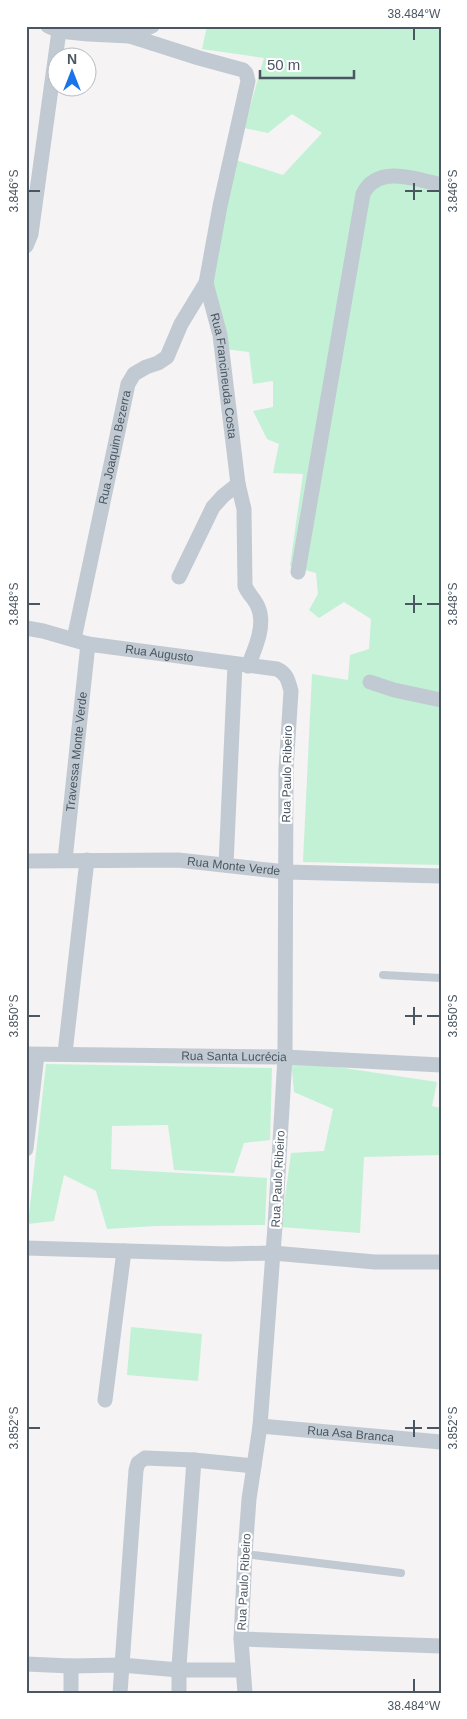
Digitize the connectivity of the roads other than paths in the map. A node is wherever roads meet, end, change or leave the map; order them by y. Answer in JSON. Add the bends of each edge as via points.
{"nodes":[{"id":1,"x":152,"y":26,"type":"edge"},
{"id":2,"x":53,"y":28,"type":"edge"},
{"id":3,"x":130,"y":36,"type":"junction"},
{"id":4,"x":441,"y":185,"type":"edge"},
{"id":5,"x":26,"y":246,"type":"edge"},
{"id":6,"x":206,"y":283,"type":"junction"},
{"id":7,"x":238,"y":484,"type":"junction"},
{"id":8,"x":298,"y":572,"type":"dead end"},
{"id":9,"x":179,"y":577,"type":"dead end"},
{"id":10,"x":26,"y":628,"type":"edge"},
{"id":11,"x":81,"y":641,"type":"junction"},
{"id":12,"x":241,"y":665,"type":"junction"},
{"id":13,"x":277,"y":669,"type":"joint"},
{"id":14,"x":370,"y":682,"type":"dead end"},
{"id":15,"x":441,"y":700,"type":"edge"},
{"id":16,"x":26,"y":860,"type":"edge"},
{"id":17,"x":65,"y":860,"type":"junction"},
{"id":18,"x":87,"y":860,"type":"junction"},
{"id":19,"x":226,"y":865,"type":"junction"},
{"id":20,"x":286,"y":872,"type":"junction"},
{"id":21,"x":441,"y":876,"type":"edge"},
{"id":22,"x":383,"y":975,"type":"dead end"},
{"id":23,"x":441,"y":978,"type":"edge"},
{"id":24,"x":65,"y":1053,"type":"junction"},
{"id":25,"x":32,"y":1054,"type":"edge"},
{"id":26,"x":285,"y":1057,"type":"junction"},
{"id":27,"x":441,"y":1065,"type":"edge"},
{"id":28,"x":26,"y":1149,"type":"edge"},
{"id":29,"x":26,"y":1248,"type":"edge"},
{"id":30,"x":124,"y":1251,"type":"junction"},
{"id":31,"x":273,"y":1253,"type":"junction"},
{"id":32,"x":441,"y":1262,"type":"edge"},
{"id":33,"x":105,"y":1400,"type":"dead end"},
{"id":34,"x":260,"y":1426,"type":"junction"},
{"id":35,"x":441,"y":1442,"type":"edge"},
{"id":36,"x":194,"y":1460,"type":"junction"},
{"id":37,"x":254,"y":1466,"type":"junction"},
{"id":38,"x":245,"y":1554,"type":"junction"},
{"id":39,"x":401,"y":1573,"type":"dead end"},
{"id":40,"x":241,"y":1639,"type":"junction"},
{"id":41,"x":441,"y":1646,"type":"edge"},
{"id":42,"x":26,"y":1664,"type":"edge"},
{"id":43,"x":121,"y":1665,"type":"junction"},
{"id":44,"x":71,"y":1666,"type":"junction"},
{"id":45,"x":179,"y":1670,"type":"junction"},
{"id":46,"x":243,"y":1670,"type":"junction"},
{"id":47,"x":70,"y":1693,"type":"edge"},
{"id":48,"x":120,"y":1693,"type":"edge"},
{"id":49,"x":179,"y":1693,"type":"edge"},
{"id":50,"x":245,"y":1693,"type":"edge"}],
"edges":[{"from":1,"to":3,"type":"street"},
{"from":2,"to":3,"type":"street"},
{"from":2,"to":5,"type":"street","via":[[31,234]]},
{"from":3,"to":6,"type":"street","name":"Rua Francineuda Costa","via":[[244,70],[247,77]]},
{"from":4,"to":8,"type":"street","via":[[395,175],[378,180],[363,194]]},
{"from":6,"to":7,"type":"street","name":"Rua Francineuda Costa","via":[[220,335]]},
{"from":6,"to":11,"type":"street","name":"Rua Joaquim Bezerra","via":[[181,324],[167,357],[134,374],[128,384]]},
{"from":7,"to":9,"type":"street","via":[[213,507]]},
{"from":7,"to":12,"type":"street","name":"Rua Francineuda Costa","via":[[244,509],[245,586],[260,614],[257,642]]},
{"from":10,"to":11,"type":"street","name":"Rua Augusto"},
{"from":11,"to":12,"type":"street","name":"Rua Augusto"},
{"from":11,"to":17,"type":"street","name":"Travessa Monte Verde"},
{"from":12,"to":13,"type":"street","name":"Rua Augusto"},
{"from":12,"to":19,"type":"street","name":"Rua Francineuda Costa"},
{"from":13,"to":20,"type":"street","name":"Rua Paulo Ribeiro","via":[[284,672],[290,691]]},
{"from":14,"to":15,"type":"street"},
{"from":16,"to":17,"type":"street","name":"Rua Monte Verde"},
{"from":17,"to":18,"type":"street","name":"Rua Monte Verde"},
{"from":18,"to":19,"type":"street","name":"Rua Monte Verde","via":[[178,860]]},
{"from":18,"to":24,"type":"street"},
{"from":19,"to":20,"type":"street","name":"Rua Monte Verde"},
{"from":20,"to":21,"type":"street","name":"Rua Monte Verde"},
{"from":20,"to":26,"type":"street","name":"Rua Paulo Ribeiro"},
{"from":22,"to":23,"type":"lane"},
{"from":24,"to":25,"type":"street","name":"Rua Santa Lucrécia"},
{"from":24,"to":26,"type":"street","name":"Rua Santa Lucrécia"},
{"from":25,"to":28,"type":"street"},
{"from":26,"to":27,"type":"street","name":"Rua Santa Lucrécia"},
{"from":26,"to":31,"type":"street","name":"Rua Paulo Ribeiro"},
{"from":29,"to":30,"type":"street"},
{"from":30,"to":31,"type":"street"},
{"from":30,"to":33,"type":"street"},
{"from":31,"to":32,"type":"street","via":[[375,1262]]},
{"from":31,"to":34,"type":"street","name":"Rua Paulo Ribeiro"},
{"from":34,"to":35,"type":"street","name":"Rua Asa Branca"},
{"from":34,"to":37,"type":"street","name":"Rua Paulo Ribeiro"},
{"from":36,"to":37,"type":"street"},
{"from":36,"to":43,"type":"street","via":[[145,1458],[138,1463]]},
{"from":36,"to":45,"type":"street"},
{"from":37,"to":38,"type":"street","name":"Rua Paulo Ribeiro"},
{"from":38,"to":39,"type":"lane"},
{"from":38,"to":40,"type":"street","name":"Rua Paulo Ribeiro"},
{"from":40,"to":41,"type":"street"},
{"from":40,"to":46,"type":"street","name":"Rua Paulo Ribeiro"},
{"from":42,"to":44,"type":"street"},
{"from":43,"to":44,"type":"street"},
{"from":43,"to":45,"type":"street"},
{"from":43,"to":48,"type":"street"},
{"from":44,"to":47,"type":"street"},
{"from":45,"to":46,"type":"street"},
{"from":45,"to":49,"type":"street"},
{"from":46,"to":50,"type":"street","name":"Rua Paulo Ribeiro"}]}
